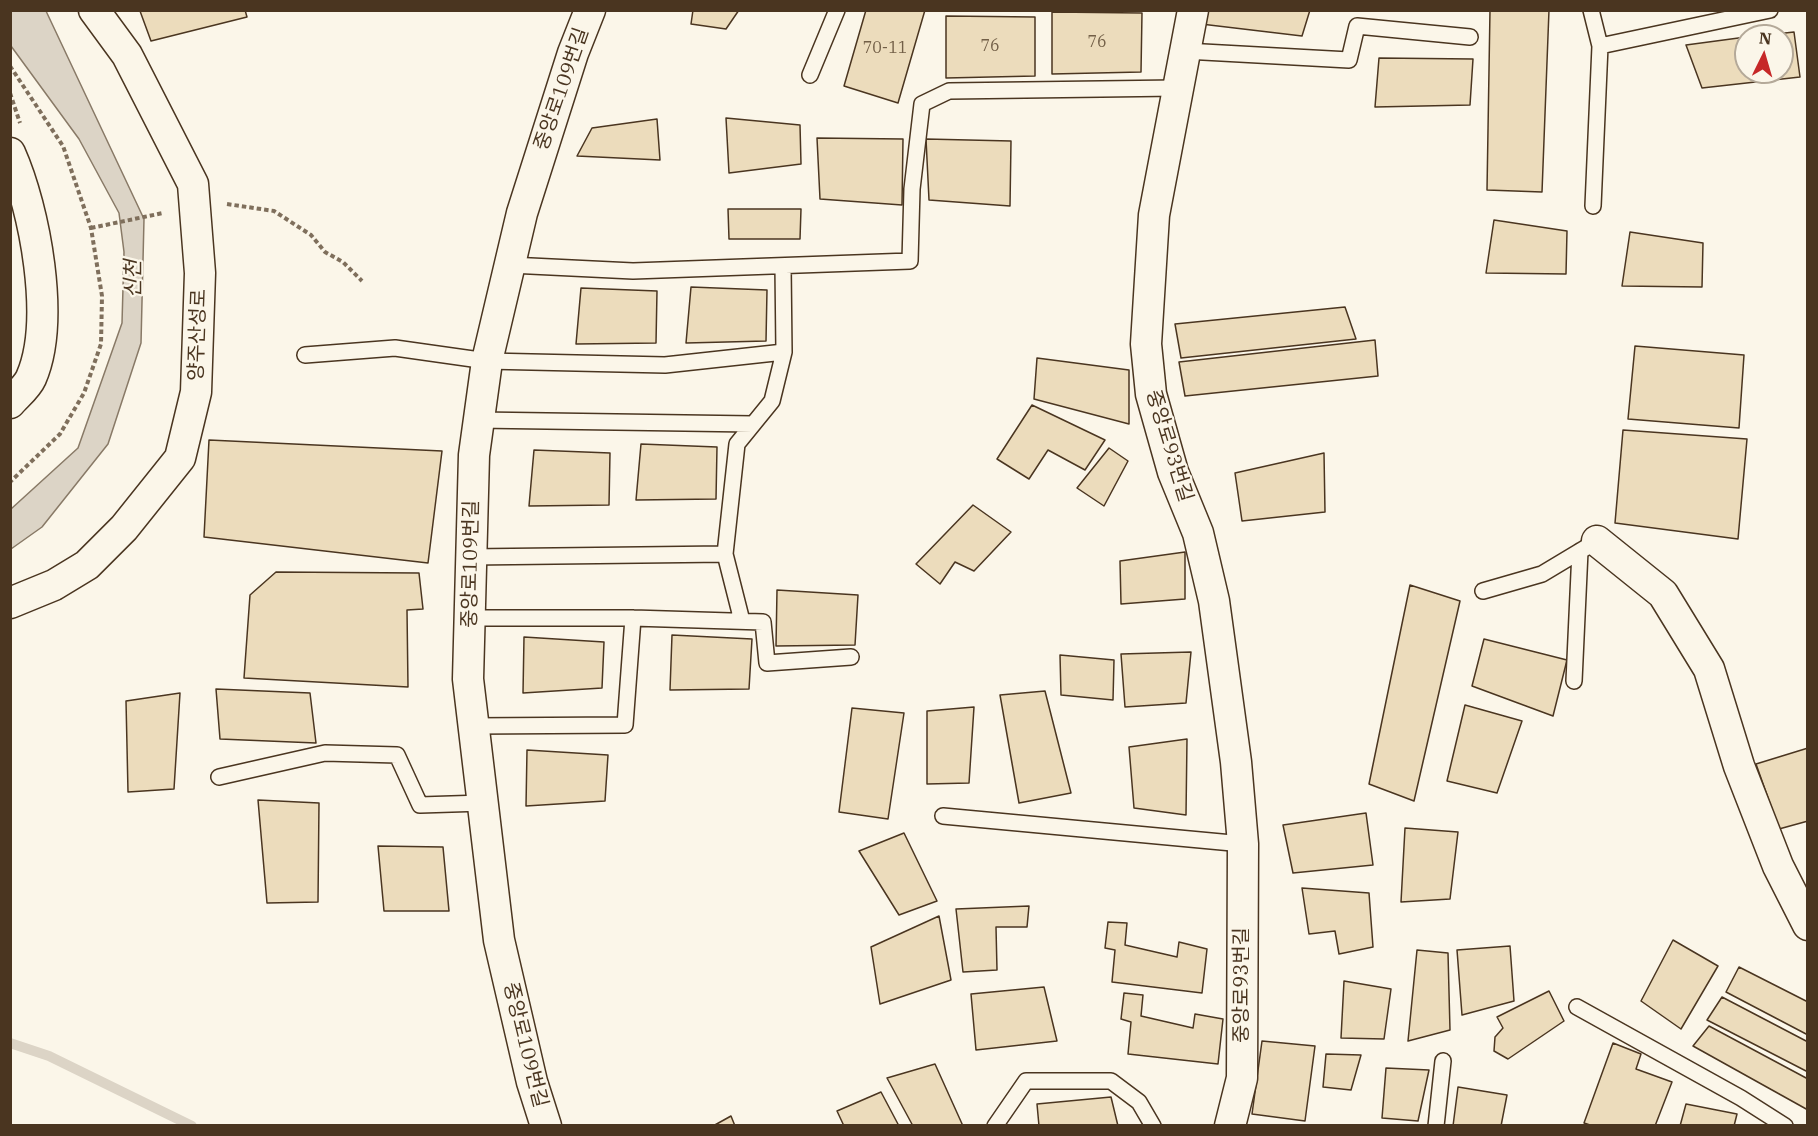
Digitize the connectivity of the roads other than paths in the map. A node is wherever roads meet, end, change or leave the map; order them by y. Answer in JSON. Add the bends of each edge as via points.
{"nodes":[{"id":1,"x":94,"y":10,"type":"edge"},
{"id":2,"x":590,"y":10,"type":"edge"},
{"id":3,"x":837,"y":10,"type":"edge"},
{"id":4,"x":1193,"y":10,"type":"edge"},
{"id":5,"x":1591,"y":10,"type":"edge"},
{"id":6,"x":1770,"y":10,"type":"edge"},
{"id":7,"x":1470,"y":37,"type":"dead end"},
{"id":8,"x":1600,"y":46,"type":"junction"},
{"id":9,"x":1185,"y":51,"type":"junction"},
{"id":10,"x":810,"y":75,"type":"dead end"},
{"id":11,"x":1177,"y":88,"type":"junction"},
{"id":12,"x":10,"y":153,"type":"edge"},
{"id":13,"x":1593,"y":206,"type":"dead end"},
{"id":14,"x":510,"y":265,"type":"junction"},
{"id":15,"x":783,"y":266,"type":"junction"},
{"id":16,"x":784,"y":351,"type":"junction"},
{"id":17,"x":305,"y":355,"type":"dead end"},
{"id":18,"x":487,"y":361,"type":"junction"},
{"id":19,"x":10,"y":403,"type":"edge"},
{"id":20,"x":478,"y":420,"type":"junction"},
{"id":21,"x":753,"y":424,"type":"junction"},
{"id":22,"x":1588,"y":546,"type":"junction"},
{"id":23,"x":725,"y":554,"type":"junction"},
{"id":24,"x":470,"y":557,"type":"junction"},
{"id":25,"x":1483,"y":591,"type":"dead end"},
{"id":26,"x":10,"y":603,"type":"edge"},
{"id":27,"x":469,"y":618,"type":"junction"},
{"id":28,"x":633,"y":618,"type":"junction"},
{"id":29,"x":742,"y":621,"type":"junction"},
{"id":30,"x":851,"y":657,"type":"dead end"},
{"id":31,"x":1574,"y":681,"type":"dead end"},
{"id":32,"x":474,"y":726,"type":"junction"},
{"id":33,"x":219,"y":777,"type":"dead end"},
{"id":34,"x":483,"y":803,"type":"junction"},
{"id":35,"x":943,"y":816,"type":"dead end"},
{"id":36,"x":1243,"y":844,"type":"junction"},
{"id":37,"x":1808,"y":925,"type":"edge"},
{"id":38,"x":1577,"y":1007,"type":"dead end"},
{"id":39,"x":1443,"y":1061,"type":"dead end"},
{"id":40,"x":990,"y":1122,"type":"edge"},
{"id":41,"x":546,"y":1125,"type":"edge"},
{"id":42,"x":1153,"y":1125,"type":"edge"},
{"id":43,"x":1230,"y":1125,"type":"edge"},
{"id":44,"x":1436,"y":1125,"type":"edge"},
{"id":45,"x":1785,"y":1125,"type":"edge"}],
"edges":[{"from":1,"to":26,"type":"street","name":"양주산성로","via":[[127,55],[193,184],[200,273],[196,392],[180,459],[124,528],[87,565],[54,585]]},
{"from":2,"to":14,"type":"street","name":"중앙로109번길","via":[[522,213]]},
{"from":3,"to":10,"type":"lane"},
{"from":4,"to":9,"type":"street","name":"중앙로93번길"},
{"from":5,"to":8,"type":"lane"},
{"from":6,"to":8,"type":"lane"},
{"from":7,"to":9,"type":"lane","via":[[1357,26],[1349,60]]},
{"from":8,"to":13,"type":"lane"},
{"from":9,"to":11,"type":"street","name":"중앙로93번길"},
{"from":11,"to":15,"type":"lane","via":[[948,91],[922,104],[912,189],[910,261]]},
{"from":11,"to":36,"type":"street","name":"중앙로93번길","via":[[1154,215],[1146,344],[1151,394],[1173,472],[1198,533],[1214,601]]},
{"from":12,"to":19,"type":"street","via":[[31,224],[44,324],[31,379]]},
{"from":14,"to":15,"type":"lane","via":[[633,271]]},
{"from":14,"to":18,"type":"street","name":"중앙로109번길"},
{"from":15,"to":16,"type":"lane"},
{"from":16,"to":18,"type":"lane","via":[[665,365]]},
{"from":16,"to":21,"type":"lane","via":[[772,401]]},
{"from":17,"to":18,"type":"lane","via":[[395,348]]},
{"from":18,"to":20,"type":"street","name":"중앙로109번길"},
{"from":20,"to":21,"type":"lane"},
{"from":20,"to":24,"type":"street","name":"중앙로109번길"},
{"from":21,"to":23,"type":"lane","via":[[737,444]]},
{"from":22,"to":25,"type":"lane","via":[[1542,574]]},
{"from":22,"to":31,"type":"lane"},
{"from":22,"to":37,"type":"street","via":[[1663,594],[1709,669],[1739,766],[1778,866]]},
{"from":23,"to":24,"type":"lane"},
{"from":23,"to":29,"type":"lane"},
{"from":24,"to":27,"type":"street","name":"중앙로109번길"},
{"from":27,"to":28,"type":"lane"},
{"from":27,"to":32,"type":"street","name":"중앙로109번길","via":[[468,679]]},
{"from":28,"to":29,"type":"lane"},
{"from":28,"to":32,"type":"lane","via":[[625,725]]},
{"from":29,"to":30,"type":"lane","via":[[764,622],[767,663]]},
{"from":32,"to":34,"type":"street","name":"중앙로109번길"},
{"from":33,"to":34,"type":"lane","via":[[325,753],[397,755],[420,805]]},
{"from":34,"to":41,"type":"street","name":"중앙로109번길","via":[[499,940]]},
{"from":35,"to":36,"type":"lane"},
{"from":36,"to":43,"type":"street","name":"중앙로93번길","via":[[1242,1078]]},
{"from":38,"to":45,"type":"lane"},
{"from":39,"to":44,"type":"lane"},
{"from":40,"to":42,"type":"lane","via":[[1026,1081],[1112,1081],[1139,1102]]}]}
